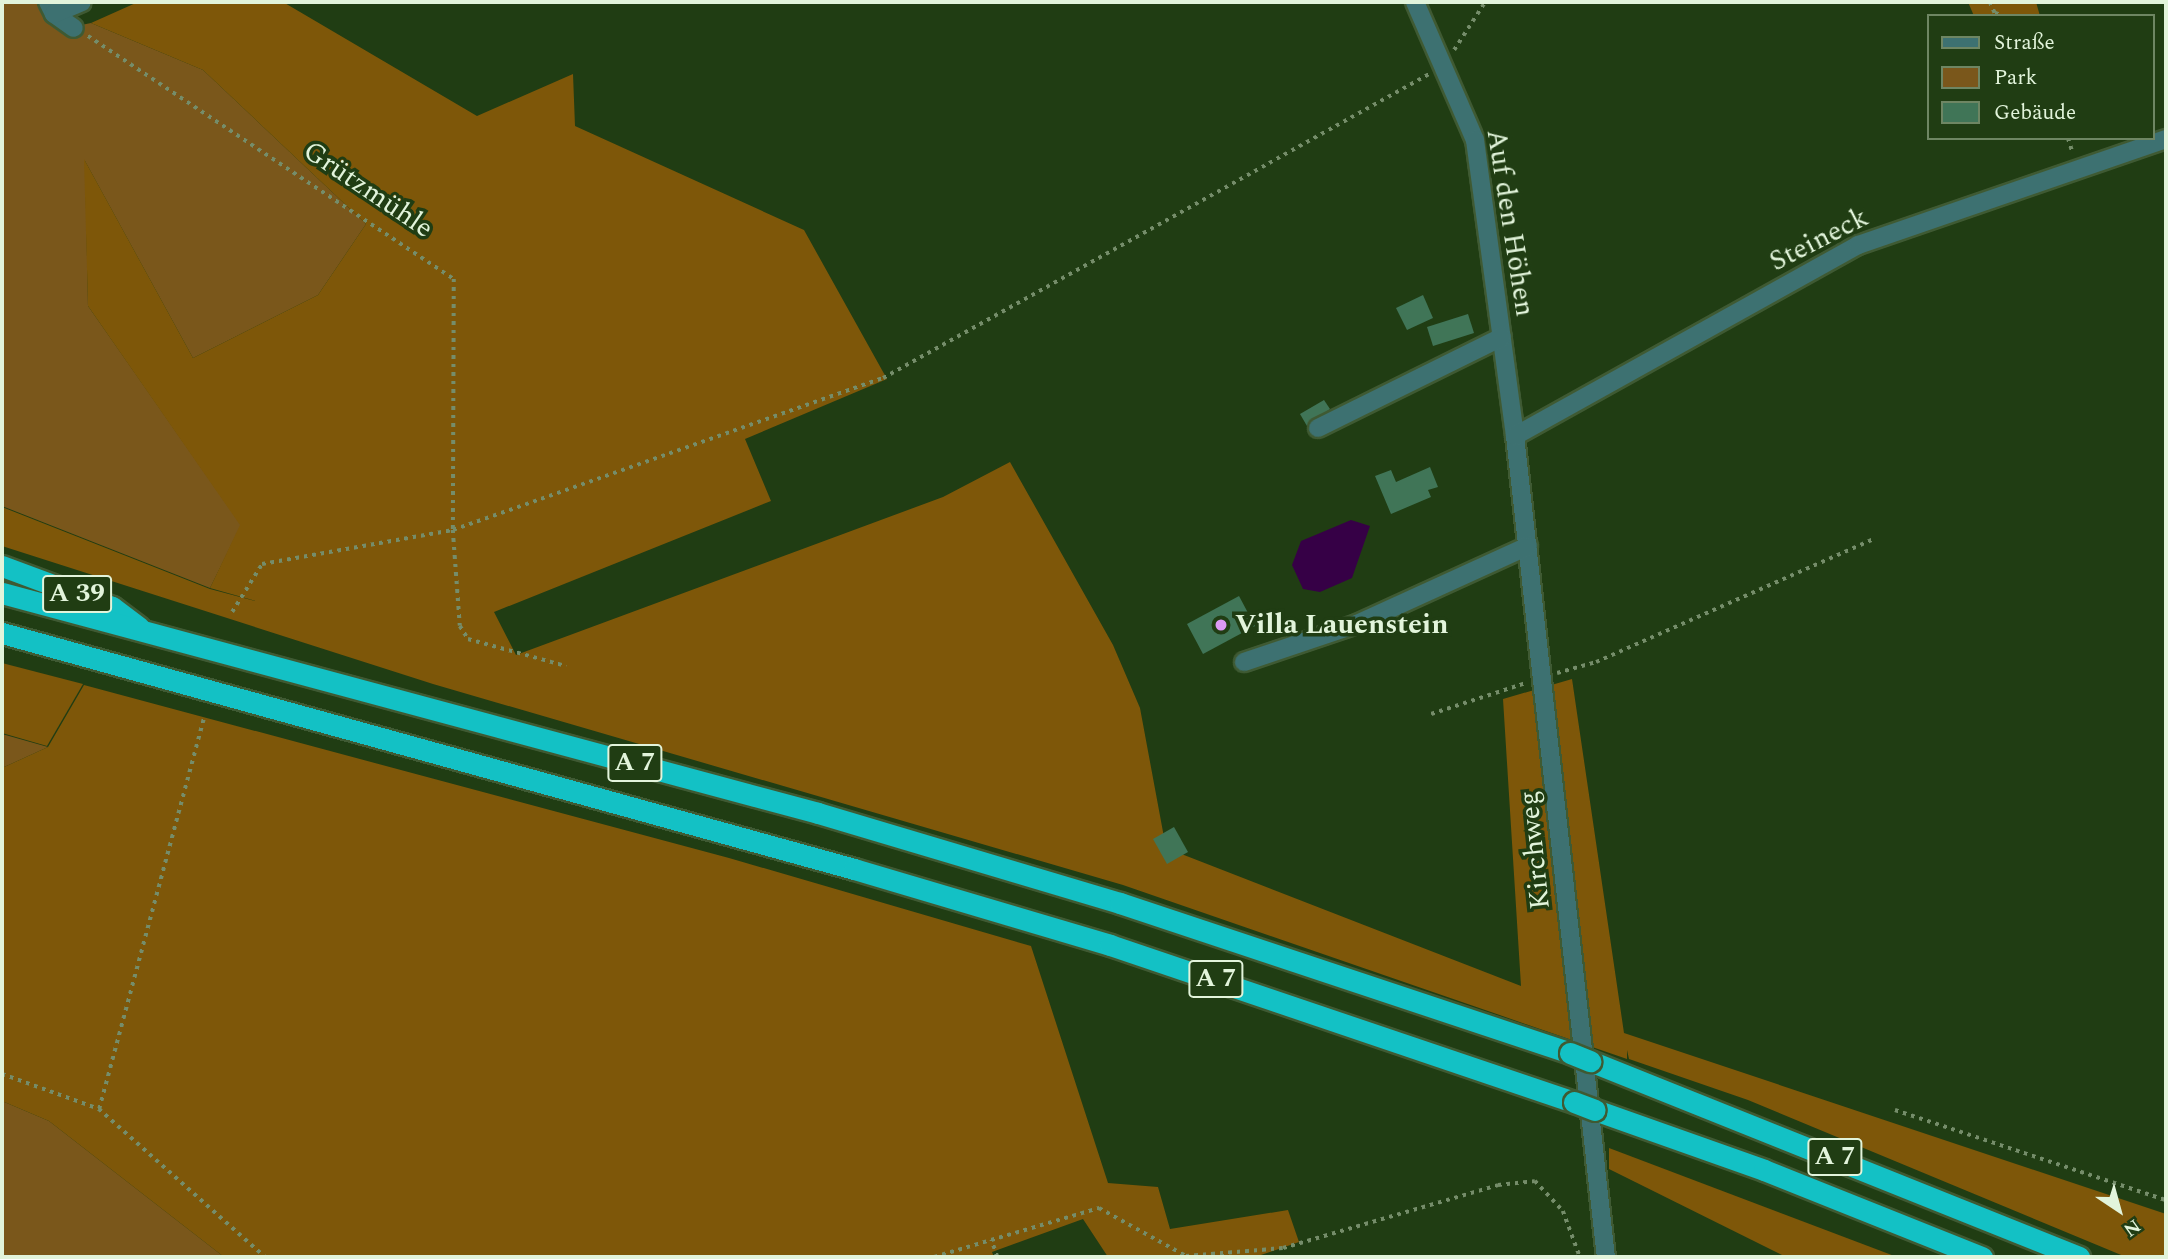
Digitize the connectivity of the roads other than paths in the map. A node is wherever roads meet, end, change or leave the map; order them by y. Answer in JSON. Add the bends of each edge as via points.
{"nodes":[{"id":1,"x":82,"y":2,"type":"edge"},
{"id":2,"x":1415,"y":2,"type":"edge"},
{"id":3,"x":51,"y":8,"type":"edge"},
{"id":4,"x":74,"y":28,"type":"road end"},
{"id":5,"x":2166,"y":138,"type":"edge"},
{"id":6,"x":1502,"y":337,"type":"junction"},
{"id":7,"x":1318,"y":428,"type":"dead end"},
{"id":8,"x":1516,"y":436,"type":"junction"},
{"id":9,"x":1528,"y":546,"type":"junction"},
{"id":10,"x":2,"y":566,"type":"edge"},
{"id":11,"x":2,"y":593,"type":"edge"},
{"id":12,"x":2,"y":633,"type":"edge"},
{"id":13,"x":147,"y":633,"type":"junction"},
{"id":14,"x":1244,"y":662,"type":"dead end"},
{"id":15,"x":1606,"y":1257,"type":"edge"},
{"id":16,"x":1982,"y":1257,"type":"edge"},
{"id":17,"x":2079,"y":1257,"type":"edge"}],
"edges":[{"from":1,"to":3,"type":"street"},
{"from":2,"to":6,"type":"street","name":"Auf den Höhen","via":[[1475,140]]},
{"from":3,"to":4,"type":"street"},
{"from":5,"to":8,"type":"street","name":"Steineck","via":[[1858,245]]},
{"from":6,"to":7,"type":"street","name":"Auf den Höhen"},
{"from":6,"to":8,"type":"street","name":"Auf den Höhen"},
{"from":8,"to":9,"type":"street","name":"Kirchweg"},
{"from":9,"to":14,"type":"street","via":[[1357,624]]},
{"from":9,"to":15,"type":"street","name":"Kirchweg"},
{"from":10,"to":13,"type":"highway","number":"A 39","via":[[112,607]]},
{"from":11,"to":13,"type":"highway","number":"A 7"},
{"from":12,"to":16,"type":"highway","number":"A 7","bridge":true,"via":[[229,693],[1084,937],[1777,1174]]},
{"from":13,"to":17,"type":"highway","number":"A 7","bridge":true,"via":[[831,817],[1250,944],[1570,1053]]}]}
